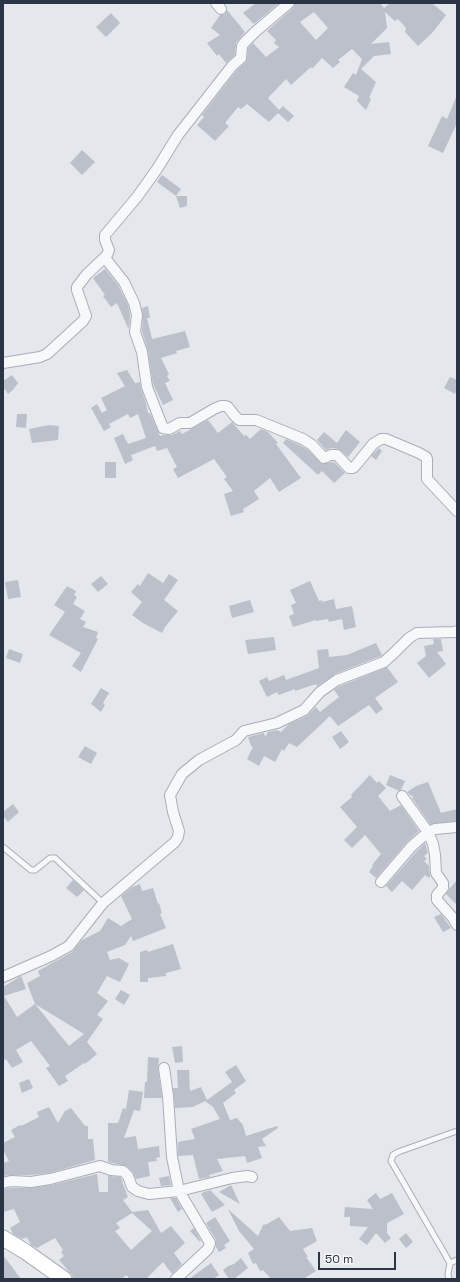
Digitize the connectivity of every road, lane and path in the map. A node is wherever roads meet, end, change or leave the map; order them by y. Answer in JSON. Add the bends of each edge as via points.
{"nodes":[{"id":1,"x":289,"y":3,"type":"edge"},
{"id":2,"x":105,"y":258,"type":"junction"},
{"id":3,"x":3,"y":363,"type":"edge"},
{"id":4,"x":457,"y":511,"type":"edge"},
{"id":5,"x":457,"y":631,"type":"edge"},
{"id":6,"x":402,"y":796,"type":"dead end"},
{"id":7,"x":457,"y":827,"type":"edge"},
{"id":8,"x":428,"y":832,"type":"junction"},
{"id":9,"x":3,"y":847,"type":"edge"},
{"id":10,"x":381,"y":882,"type":"dead end"},
{"id":11,"x":103,"y":903,"type":"junction"},
{"id":12,"x":457,"y":925,"type":"edge"},
{"id":13,"x":3,"y":977,"type":"edge"},
{"id":14,"x":164,"y":1068,"type":"dead end"},
{"id":15,"x":457,"y":1131,"type":"edge"},
{"id":16,"x":252,"y":1177,"type":"dead end"},
{"id":17,"x":3,"y":1182,"type":"edge"},
{"id":18,"x":179,"y":1191,"type":"junction"},
{"id":19,"x":3,"y":1238,"type":"edge"},
{"id":20,"x":457,"y":1260,"type":"edge"},
{"id":21,"x":450,"y":1263,"type":"junction"},
{"id":22,"x":64,"y":1279,"type":"edge"},
{"id":23,"x":176,"y":1279,"type":"edge"},
{"id":24,"x":450,"y":1279,"type":"edge"}],
"edges":[{"from":1,"to":2,"type":"street","via":[[244,43],[241,58],[182,129],[137,197],[108,230],[105,240],[109,250]]},
{"from":2,"to":3,"type":"street","via":[[76,290],[86,316],[83,321],[47,354]]},
{"from":2,"to":4,"type":"street","via":[[124,282],[134,303],[135,332],[142,352],[147,387],[163,428],[169,429],[190,423],[214,409],[225,406],[239,420],[256,420],[303,439],[324,458],[337,456],[349,468],[356,466],[373,444],[386,439],[426,457],[427,479]]},
{"from":5,"to":11,"type":"street","via":[[417,633],[384,662],[337,680],[320,692],[304,710],[277,723],[244,731],[236,740],[199,760],[182,774],[170,795],[179,831],[175,842]]},
{"from":6,"to":8,"type":"street"},
{"from":7,"to":8,"type":"street"},
{"from":8,"to":10,"type":"street","via":[[411,847]]},
{"from":8,"to":12,"type":"street","via":[[433,844],[436,873],[443,883],[437,900]]},
{"from":9,"to":11,"type":"lane","via":[[31,870],[35,870],[50,858],[55,858]]},
{"from":11,"to":13,"type":"street","via":[[69,946]]},
{"from":14,"to":18,"type":"street","via":[[172,1157]]},
{"from":15,"to":21,"type":"lane","via":[[398,1152],[393,1155],[391,1161]]},
{"from":16,"to":18,"type":"street","via":[[232,1178]]},
{"from":17,"to":18,"type":"street","via":[[50,1179],[100,1166],[123,1171],[132,1187],[138,1191],[149,1194]]},
{"from":18,"to":23,"type":"street","via":[[210,1243],[208,1249]]},
{"from":19,"to":22,"type":"main road"},
{"from":20,"to":21,"type":"lane"},
{"from":21,"to":24,"type":"lane"}]}
